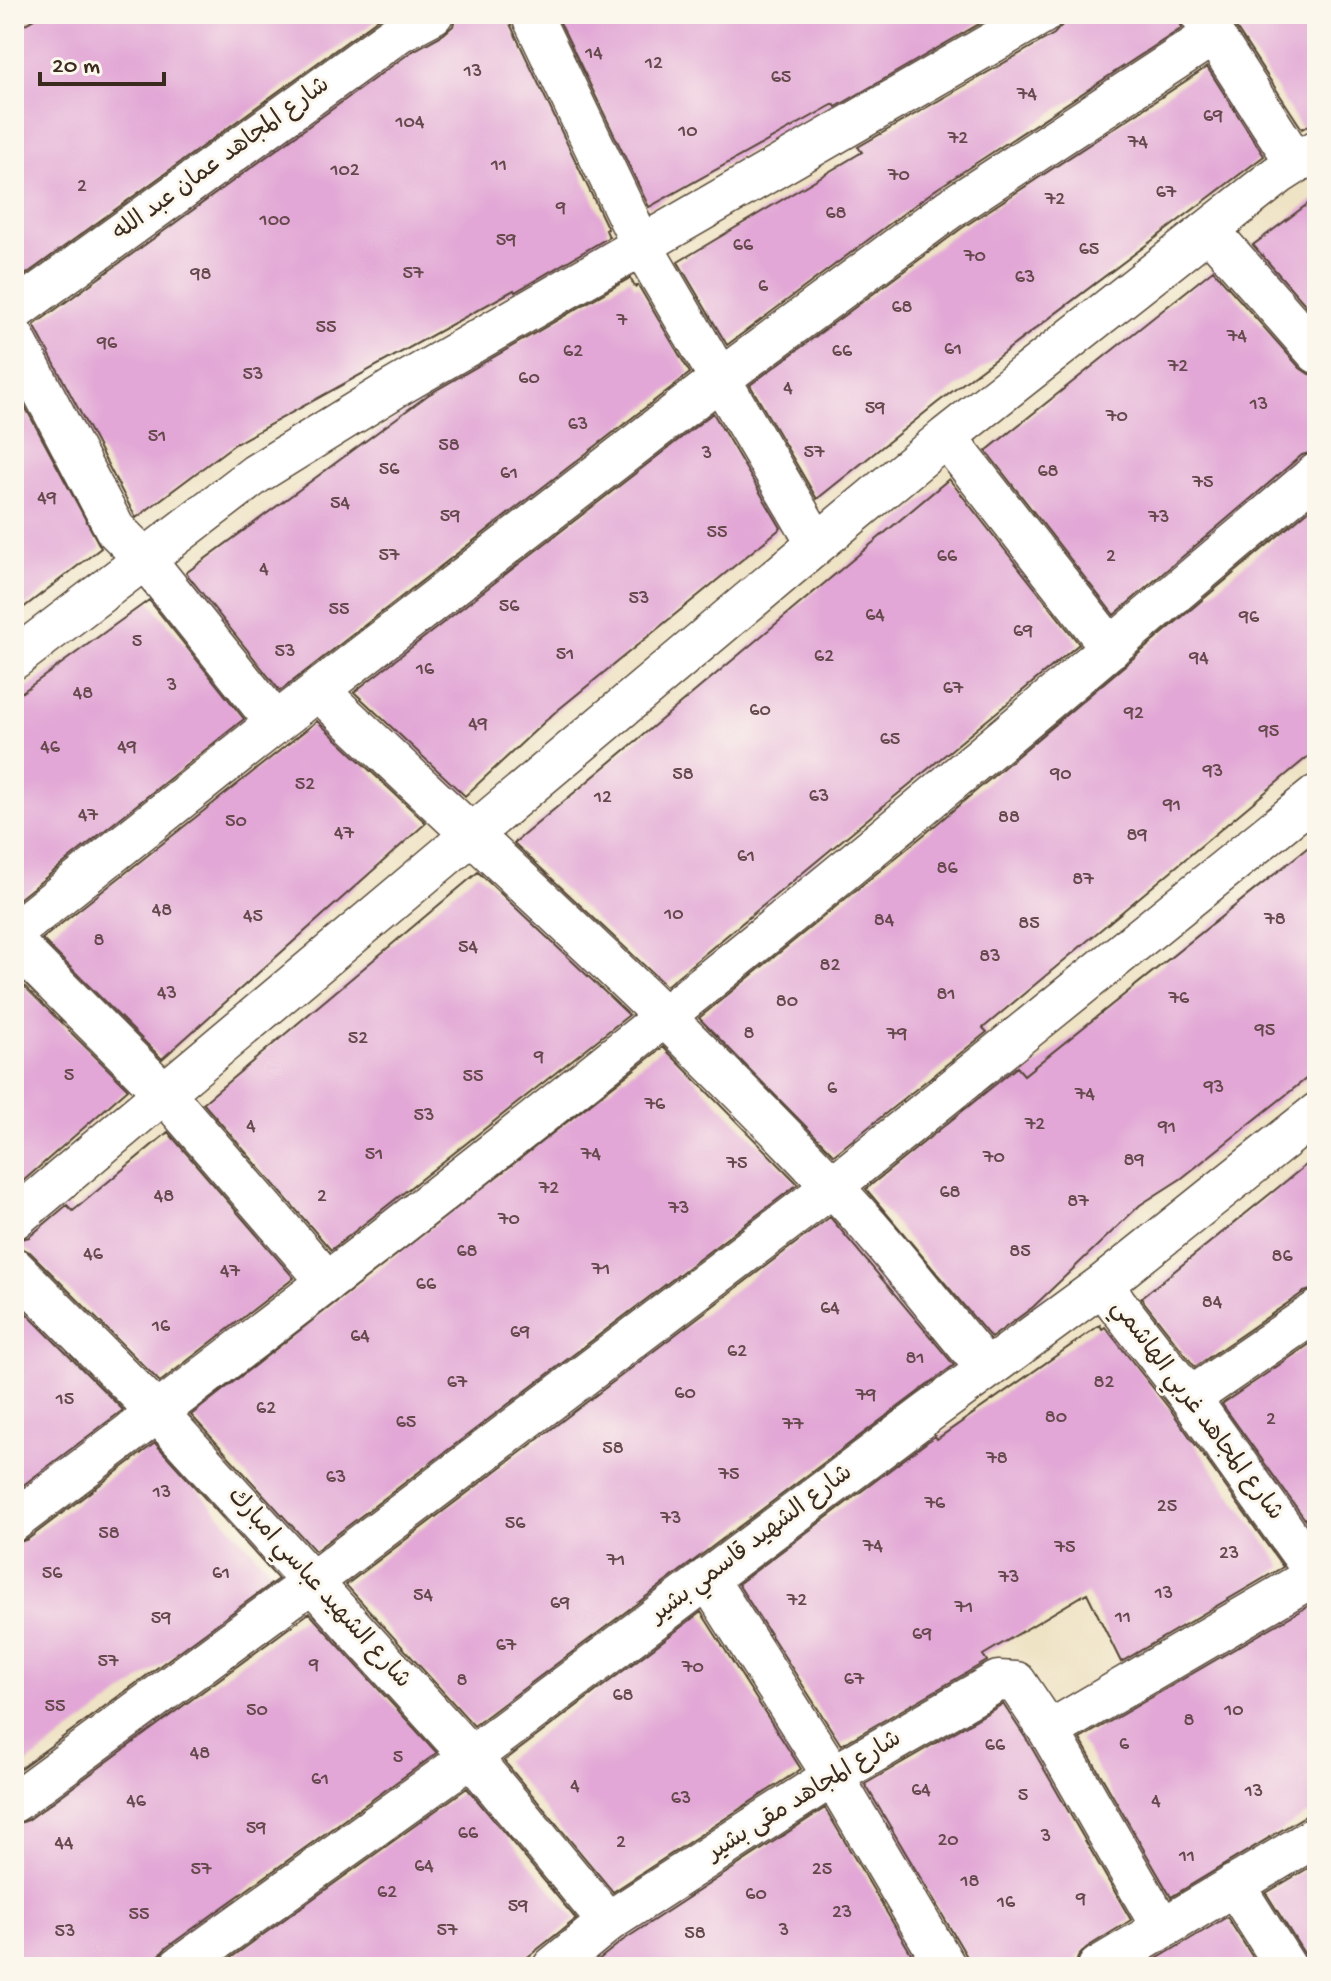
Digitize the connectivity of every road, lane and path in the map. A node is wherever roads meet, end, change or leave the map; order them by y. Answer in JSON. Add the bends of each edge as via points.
{"nodes":[{"id":1,"x":433,"y":14,"type":"edge"},
{"id":2,"x":531,"y":14,"type":"edge"},
{"id":3,"x":1042,"y":14,"type":"edge"},
{"id":4,"x":1207,"y":24,"type":"edge"},
{"id":5,"x":1306,"y":156,"type":"edge"},
{"id":6,"x":1209,"y":230,"type":"junction"},
{"id":7,"x":642,"y":246,"type":"junction"},
{"id":8,"x":14,"y":311,"type":"edge"},
{"id":9,"x":14,"y":337,"type":"edge"},
{"id":10,"x":1317,"y":353,"type":"edge"},
{"id":11,"x":720,"y":379,"type":"junction"},
{"id":12,"x":946,"y":437,"type":"junction"},
{"id":13,"x":1317,"y":473,"type":"edge"},
{"id":14,"x":817,"y":544,"type":"junction"},
{"id":15,"x":145,"y":559,"type":"junction"},
{"id":16,"x":1111,"y":648,"type":"junction"},
{"id":17,"x":14,"y":659,"type":"edge"},
{"id":18,"x":319,"y":691,"type":"junction"},
{"id":19,"x":276,"y":723,"type":"junction"},
{"id":20,"x":1317,"y":795,"type":"edge"},
{"id":21,"x":469,"y":834,"type":"junction"},
{"id":22,"x":14,"y":932,"type":"edge"},
{"id":23,"x":14,"y":943,"type":"edge"},
{"id":24,"x":666,"y":1016,"type":"junction"},
{"id":25,"x":165,"y":1094,"type":"junction"},
{"id":26,"x":1317,"y":1113,"type":"edge"},
{"id":27,"x":833,"y":1186,"type":"junction"},
{"id":28,"x":14,"y":1219,"type":"edge"},
{"id":29,"x":14,"y":1268,"type":"edge"},
{"id":30,"x":327,"y":1281,"type":"junction"},
{"id":31,"x":1102,"y":1285,"type":"junction"},
{"id":32,"x":1317,"y":1311,"type":"edge"},
{"id":33,"x":987,"y":1369,"type":"junction"},
{"id":34,"x":1190,"y":1398,"type":"junction"},
{"id":35,"x":158,"y":1413,"type":"junction"},
{"id":36,"x":14,"y":1521,"type":"edge"},
{"id":37,"x":1317,"y":1575,"type":"edge"},
{"id":38,"x":707,"y":1578,"type":"junction"},
{"id":39,"x":312,"y":1582,"type":"junction"},
{"id":40,"x":1049,"y":1731,"type":"junction"},
{"id":41,"x":471,"y":1757,"type":"junction"},
{"id":42,"x":833,"y":1776,"type":"junction"},
{"id":43,"x":14,"y":1802,"type":"edge"},
{"id":44,"x":1317,"y":1836,"type":"edge"},
{"id":45,"x":1234,"y":1885,"type":"junction"},
{"id":46,"x":608,"y":1922,"type":"junction"},
{"id":47,"x":1162,"y":1928,"type":"junction"},
{"id":48,"x":568,"y":1962,"type":"edge"},
{"id":49,"x":179,"y":1967,"type":"edge"},
{"id":50,"x":946,"y":1967,"type":"edge"},
{"id":51,"x":1098,"y":1967,"type":"edge"},
{"id":52,"x":1286,"y":1967,"type":"edge"}],
"edges":[{"from":1,"to":8,"type":"street","name":"شارع المجاهد عمان عبد الله","via":[[399,32]]},
{"from":2,"to":7,"type":"street"},
{"from":3,"to":7,"type":"street"},
{"from":4,"to":5,"type":"street"},
{"from":4,"to":11,"type":"street"},
{"from":5,"to":6,"type":"street"},
{"from":6,"to":10,"type":"street"},
{"from":6,"to":12,"type":"street"},
{"from":7,"to":11,"type":"street"},
{"from":7,"to":15,"type":"street","via":[[256,474]]},
{"from":9,"to":15,"type":"street","via":[[115,529]]},
{"from":11,"to":14,"type":"street"},
{"from":11,"to":18,"type":"street"},
{"from":12,"to":14,"type":"street"},
{"from":12,"to":16,"type":"street"},
{"from":13,"to":16,"type":"street"},
{"from":14,"to":21,"type":"street"},
{"from":15,"to":17,"type":"street"},
{"from":15,"to":19,"type":"street"},
{"from":16,"to":24,"type":"street"},
{"from":18,"to":19,"type":"street"},
{"from":18,"to":21,"type":"street"},
{"from":19,"to":22,"type":"street"},
{"from":20,"to":27,"type":"street"},
{"from":21,"to":24,"type":"street"},
{"from":21,"to":25,"type":"street"},
{"from":23,"to":25,"type":"street"},
{"from":24,"to":27,"type":"street"},
{"from":24,"to":30,"type":"street"},
{"from":25,"to":28,"type":"street"},
{"from":25,"to":30,"type":"street"},
{"from":26,"to":31,"type":"street","name":"شارع الشهيد قاسمي بشير"},
{"from":27,"to":33,"type":"street"},
{"from":27,"to":39,"type":"street"},
{"from":29,"to":35,"type":"street","name":"شارع الشهيد عباسي امبارك"},
{"from":30,"to":35,"type":"street"},
{"from":31,"to":33,"type":"street","name":"شارع الشهيد قاسمي بشير"},
{"from":31,"to":34,"type":"street","name":"شارع المجاهد غربي الهاشمي"},
{"from":32,"to":34,"type":"street"},
{"from":33,"to":38,"type":"street","name":"شارع الشهيد قاسمي بشير"},
{"from":34,"to":37,"type":"street","name":"شارع المجاهد غربي الهاشمي"},
{"from":35,"to":36,"type":"street"},
{"from":35,"to":39,"type":"street","name":"شارع الشهيد عباسي امبارك"},
{"from":37,"to":40,"type":"street"},
{"from":38,"to":41,"type":"street","name":"شارع الشهيد قاسمي بشير"},
{"from":38,"to":42,"type":"street"},
{"from":39,"to":41,"type":"street","name":"شارع الشهيد عباسي امبارك"},
{"from":39,"to":43,"type":"street"},
{"from":40,"to":42,"type":"street","name":"شارع المجاهد مقى بشير","via":[[1022,1688],[1003,1679]]},
{"from":40,"to":47,"type":"street"},
{"from":41,"to":46,"type":"street","name":"شارع الشهيد عباسي امبارك"},
{"from":41,"to":49,"type":"street","name":"شارع الشهيد قاسمي بشير"},
{"from":42,"to":46,"type":"street","name":"شارع المجاهد مقى بشير"},
{"from":42,"to":50,"type":"street"},
{"from":44,"to":45,"type":"street"},
{"from":45,"to":47,"type":"street"},
{"from":45,"to":52,"type":"street"},
{"from":46,"to":48,"type":"street","name":"شارع المجاهد مقى بشير"},
{"from":47,"to":51,"type":"street"}]}
